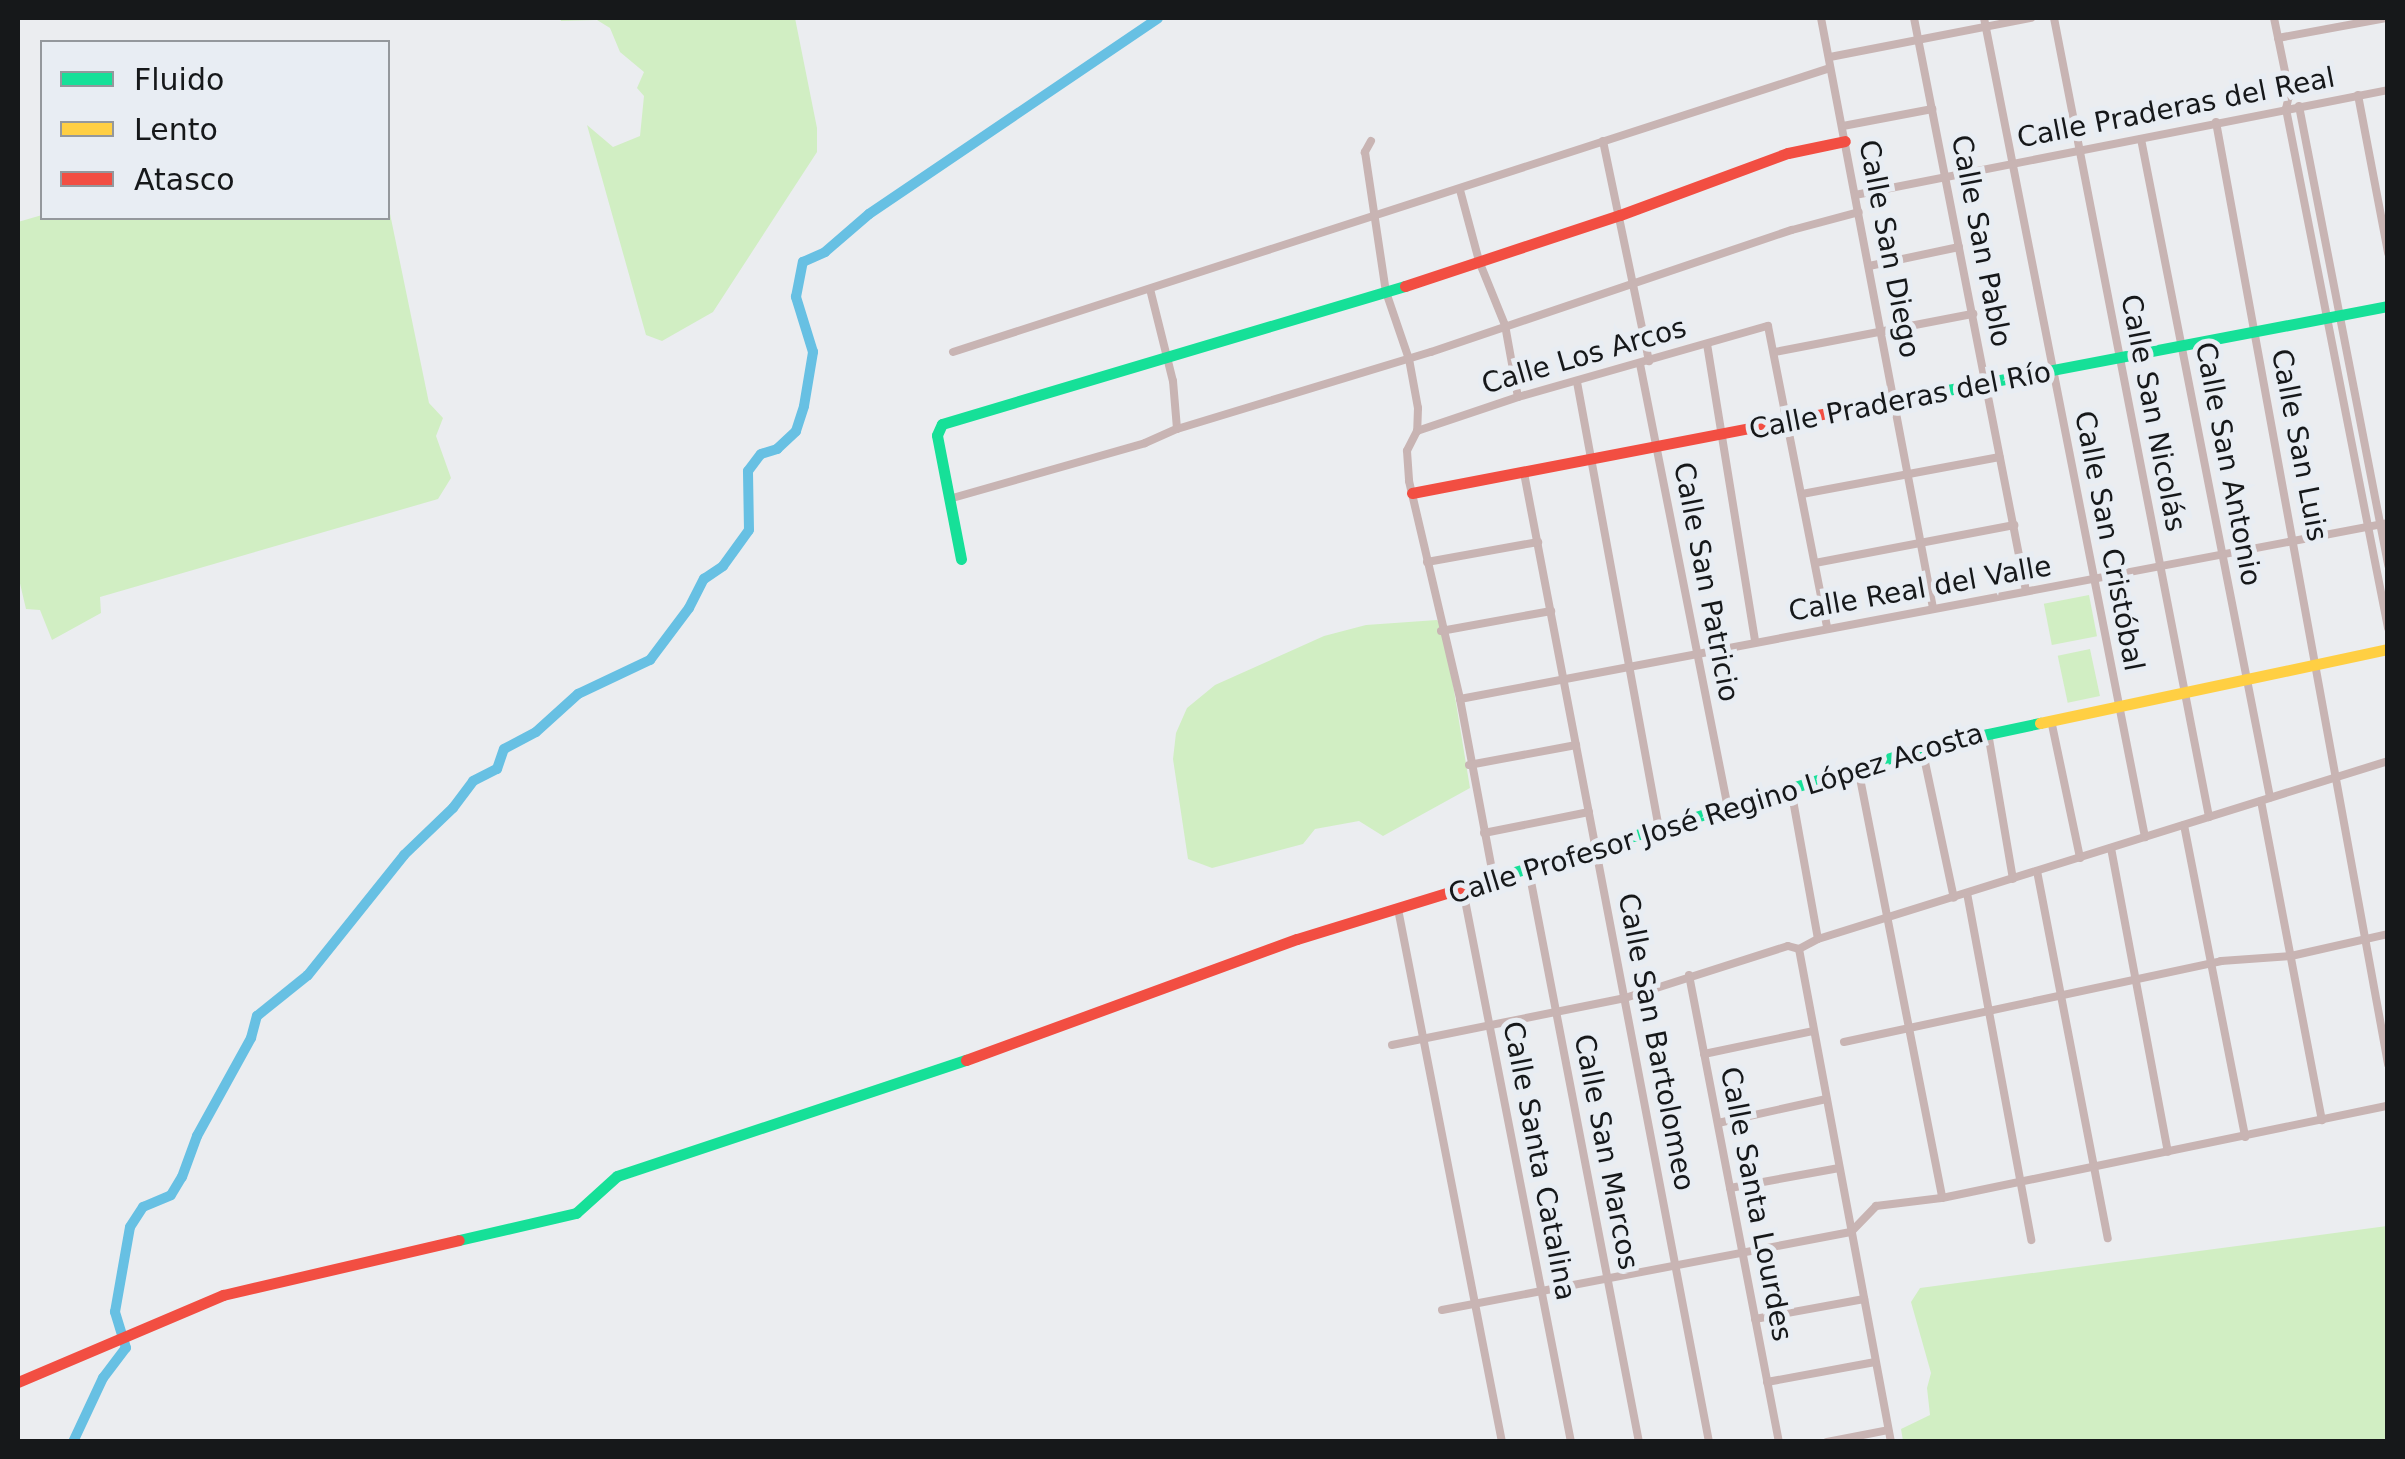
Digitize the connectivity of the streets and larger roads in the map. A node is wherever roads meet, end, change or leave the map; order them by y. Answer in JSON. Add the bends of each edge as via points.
{"nodes":[{"id":1,"x":1821,"y":18,"type":"edge"},
{"id":2,"x":1914,"y":18,"type":"edge"},
{"id":3,"x":2032,"y":18,"type":"edge"},
{"id":4,"x":2057,"y":18,"type":"edge"},
{"id":5,"x":2274,"y":18,"type":"edge"},
{"id":6,"x":2386,"y":18,"type":"edge"},
{"id":7,"x":1985,"y":22,"type":"edge"},
{"id":8,"x":2278,"y":38,"type":"junction"},
{"id":9,"x":1918,"y":39,"type":"junction"},
{"id":10,"x":1830,"y":56,"type":"junction"},
{"id":11,"x":1827,"y":69,"type":"junction"},
{"id":12,"x":2388,"y":90,"type":"edge"},
{"id":13,"x":2289,"y":95,"type":"junction"},
{"id":14,"x":2358,"y":95,"type":"junction"},
{"id":15,"x":2299,"y":106,"type":"junction"},
{"id":16,"x":2286,"y":108,"type":"junction"},
{"id":17,"x":1932,"y":109,"type":"junction"},
{"id":18,"x":2216,"y":122,"type":"junction"},
{"id":19,"x":1843,"y":126,"type":"junction"},
{"id":20,"x":2141,"y":139,"type":"junction"},
{"id":21,"x":1372,"y":141,"type":"dead end"},
{"id":22,"x":1603,"y":141,"type":"junction"},
{"id":23,"x":1846,"y":141,"type":"junction"},
{"id":24,"x":2080,"y":151,"type":"junction"},
{"id":25,"x":2012,"y":164,"type":"junction"},
{"id":26,"x":1945,"y":177,"type":"junction"},
{"id":27,"x":1460,"y":190,"type":"junction"},
{"id":28,"x":1856,"y":194,"type":"junction"},
{"id":29,"x":1859,"y":212,"type":"junction"},
{"id":30,"x":1374,"y":214,"type":"junction"},
{"id":31,"x":1620,"y":215,"type":"junction"},
{"id":32,"x":1959,"y":247,"type":"junction"},
{"id":33,"x":2388,"y":252,"type":"edge"},
{"id":34,"x":1479,"y":262,"type":"junction"},
{"id":35,"x":1869,"y":266,"type":"junction"},
{"id":36,"x":1634,"y":283,"type":"junction"},
{"id":37,"x":1150,"y":288,"type":"junction"},
{"id":38,"x":1386,"y":292,"type":"junction"},
{"id":39,"x":2388,"y":306,"type":"edge"},
{"id":40,"x":1973,"y":314,"type":"junction"},
{"id":41,"x":2333,"y":317,"type":"junction"},
{"id":42,"x":1505,"y":326,"type":"junction"},
{"id":43,"x":1881,"y":331,"type":"junction"},
{"id":44,"x":2254,"y":332,"type":"junction"},
{"id":45,"x":1707,"y":344,"type":"junction"},
{"id":46,"x":2182,"y":347,"type":"junction"},
{"id":47,"x":954,"y":352,"type":"dead end"},
{"id":48,"x":1775,"y":352,"type":"junction"},
{"id":49,"x":1167,"y":358,"type":"junction"},
{"id":50,"x":1408,"y":359,"type":"junction"},
{"id":51,"x":2120,"y":359,"type":"junction"},
{"id":52,"x":1644,"y":362,"type":"junction"},
{"id":53,"x":2054,"y":372,"type":"junction"},
{"id":54,"x":1577,"y":382,"type":"junction"},
{"id":55,"x":1986,"y":385,"type":"junction"},
{"id":56,"x":1518,"y":397,"type":"junction"},
{"id":57,"x":1895,"y":401,"type":"junction"},
{"id":58,"x":1788,"y":422,"type":"junction"},
{"id":59,"x":1177,"y":429,"type":"junction"},
{"id":60,"x":1417,"y":431,"type":"junction"},
{"id":61,"x":1719,"y":436,"type":"junction"},
{"id":62,"x":1656,"y":448,"type":"junction"},
{"id":63,"x":2000,"y":456,"type":"junction"},
{"id":64,"x":1594,"y":461,"type":"junction"},
{"id":65,"x":1524,"y":474,"type":"junction"},
{"id":66,"x":1908,"y":474,"type":"junction"},
{"id":67,"x":1412,"y":493,"type":"junction"},
{"id":68,"x":1802,"y":494,"type":"junction"},
{"id":69,"x":949,"y":498,"type":"junction"},
{"id":70,"x":2384,"y":523,"type":"edge"},
{"id":71,"x":2014,"y":526,"type":"junction"},
{"id":72,"x":2368,"y":526,"type":"junction"},
{"id":73,"x":2294,"y":541,"type":"junction"},
{"id":74,"x":1538,"y":542,"type":"junction"},
{"id":75,"x":1921,"y":544,"type":"junction"},
{"id":76,"x":2223,"y":556,"type":"junction"},
{"id":77,"x":961,"y":559,"type":"dead end"},
{"id":78,"x":1427,"y":562,"type":"junction"},
{"id":79,"x":1815,"y":563,"type":"junction"},
{"id":80,"x":2388,"y":566,"type":"edge"},
{"id":81,"x":2160,"y":568,"type":"junction"},
{"id":82,"x":2094,"y":581,"type":"junction"},
{"id":83,"x":2026,"y":591,"type":"junction"},
{"id":84,"x":1932,"y":608,"type":"junction"},
{"id":85,"x":1551,"y":611,"type":"junction"},
{"id":86,"x":1827,"y":627,"type":"junction"},
{"id":87,"x":2388,"y":628,"type":"edge"},
{"id":88,"x":1441,"y":631,"type":"junction"},
{"id":89,"x":1755,"y":641,"type":"junction"},
{"id":90,"x":2388,"y":649,"type":"edge"},
{"id":91,"x":1696,"y":653,"type":"junction"},
{"id":92,"x":2318,"y":663,"type":"junction"},
{"id":93,"x":1631,"y":666,"type":"junction"},
{"id":94,"x":2247,"y":678,"type":"junction"},
{"id":95,"x":1564,"y":680,"type":"junction"},
{"id":96,"x":2184,"y":692,"type":"junction"},
{"id":97,"x":1460,"y":699,"type":"junction"},
{"id":98,"x":2118,"y":706,"type":"junction"},
{"id":99,"x":2052,"y":720,"type":"junction"},
{"id":100,"x":1988,"y":733,"type":"junction"},
{"id":101,"x":1576,"y":746,"type":"junction"},
{"id":102,"x":1922,"y":748,"type":"junction"},
{"id":103,"x":2388,"y":761,"type":"edge"},
{"id":104,"x":1469,"y":765,"type":"junction"},
{"id":105,"x":1858,"y":768,"type":"junction"},
{"id":106,"x":2337,"y":777,"type":"junction"},
{"id":107,"x":1792,"y":789,"type":"junction"},
{"id":108,"x":2265,"y":799,"type":"junction"},
{"id":109,"x":1728,"y":810,"type":"junction"},
{"id":110,"x":1589,"y":812,"type":"junction"},
{"id":111,"x":2209,"y":817,"type":"junction"},
{"id":112,"x":2184,"y":825,"type":"junction"},
{"id":113,"x":1659,"y":830,"type":"junction"},
{"id":114,"x":1484,"y":833,"type":"junction"},
{"id":115,"x":2145,"y":837,"type":"junction"},
{"id":116,"x":2112,"y":848,"type":"junction"},
{"id":117,"x":1596,"y":850,"type":"junction"},
{"id":118,"x":2080,"y":858,"type":"junction"},
{"id":119,"x":1529,"y":870,"type":"junction"},
{"id":120,"x":2038,"y":871,"type":"junction"},
{"id":121,"x":2013,"y":879,"type":"junction"},
{"id":122,"x":1494,"y":880,"type":"junction"},
{"id":123,"x":1463,"y":890,"type":"junction"},
{"id":124,"x":1967,"y":894,"type":"junction"},
{"id":125,"x":1954,"y":898,"type":"junction"},
{"id":126,"x":1398,"y":909,"type":"junction"},
{"id":127,"x":1887,"y":919,"type":"junction"},
{"id":128,"x":2388,"y":934,"type":"edge"},
{"id":129,"x":1818,"y":939,"type":"junction"},
{"id":130,"x":2363,"y":940,"type":"junction"},
{"id":131,"x":1799,"y":949,"type":"junction"},
{"id":132,"x":2291,"y":956,"type":"junction"},
{"id":133,"x":2213,"y":965,"type":"junction"},
{"id":134,"x":1690,"y":975,"type":"junction"},
{"id":135,"x":2136,"y":979,"type":"junction"},
{"id":136,"x":2063,"y":995,"type":"junction"},
{"id":137,"x":1625,"y":998,"type":"junction"},
{"id":138,"x":1988,"y":1010,"type":"junction"},
{"id":139,"x":1557,"y":1012,"type":"junction"},
{"id":140,"x":1490,"y":1026,"type":"junction"},
{"id":141,"x":1908,"y":1026,"type":"junction"},
{"id":142,"x":1813,"y":1032,"type":"junction"},
{"id":143,"x":1423,"y":1038,"type":"junction"},
{"id":144,"x":1844,"y":1042,"type":"dead end"},
{"id":145,"x":1392,"y":1045,"type":"dead end"},
{"id":146,"x":1704,"y":1054,"type":"junction"},
{"id":147,"x":2388,"y":1064,"type":"edge"},
{"id":148,"x":1826,"y":1099,"type":"junction"},
{"id":149,"x":2388,"y":1106,"type":"edge"},
{"id":150,"x":2322,"y":1120,"type":"junction"},
{"id":151,"x":1718,"y":1123,"type":"junction"},
{"id":152,"x":2245,"y":1137,"type":"junction"},
{"id":153,"x":2168,"y":1152,"type":"junction"},
{"id":154,"x":2095,"y":1166,"type":"junction"},
{"id":155,"x":1839,"y":1168,"type":"junction"},
{"id":156,"x":2020,"y":1182,"type":"junction"},
{"id":157,"x":1730,"y":1188,"type":"junction"},
{"id":158,"x":1942,"y":1198,"type":"junction"},
{"id":159,"x":1851,"y":1232,"type":"junction"},
{"id":160,"x":2108,"y":1238,"type":"dead end"},
{"id":161,"x":2031,"y":1240,"type":"dead end"},
{"id":162,"x":1743,"y":1252,"type":"junction"},
{"id":163,"x":1676,"y":1265,"type":"junction"},
{"id":164,"x":1608,"y":1278,"type":"junction"},
{"id":165,"x":1542,"y":1291,"type":"junction"},
{"id":166,"x":1864,"y":1298,"type":"junction"},
{"id":167,"x":1476,"y":1304,"type":"junction"},
{"id":168,"x":1442,"y":1310,"type":"dead end"},
{"id":169,"x":1756,"y":1320,"type":"junction"},
{"id":170,"x":1876,"y":1362,"type":"junction"},
{"id":171,"x":18,"y":1382,"type":"edge"},
{"id":172,"x":1768,"y":1382,"type":"junction"},
{"id":173,"x":1888,"y":1430,"type":"junction"},
{"id":174,"x":1502,"y":1442,"type":"edge"},
{"id":175,"x":1571,"y":1442,"type":"edge"},
{"id":176,"x":1639,"y":1442,"type":"edge"},
{"id":177,"x":1708,"y":1442,"type":"edge"},
{"id":178,"x":1779,"y":1442,"type":"edge"},
{"id":179,"x":1827,"y":1442,"type":"edge"},
{"id":180,"x":1890,"y":1442,"type":"edge"}],
"edges":[{"from":1,"to":10,"type":"street","name":"Calle San Diego"},
{"from":2,"to":9,"type":"street","name":"Calle San Pablo"},
{"from":3,"to":7,"type":"street"},
{"from":4,"to":24,"type":"street","name":"Calle San Nicolás"},
{"from":5,"to":8,"type":"street"},
{"from":6,"to":8,"type":"street"},
{"from":7,"to":9,"type":"street"},
{"from":7,"to":25,"type":"street","name":"Calle San Cristóbal"},
{"from":8,"to":13,"type":"street"},
{"from":9,"to":10,"type":"street"},
{"from":9,"to":17,"type":"street","name":"Calle San Pablo"},
{"from":10,"to":11,"type":"street","name":"Calle San Diego"},
{"from":11,"to":19,"type":"street","name":"Calle San Diego"},
{"from":11,"to":22,"type":"street"},
{"from":12,"to":14,"type":"street","name":"Calle Praderas del Real"},
{"from":13,"to":15,"type":"street"},
{"from":13,"to":16,"type":"street"},
{"from":14,"to":15,"type":"street","name":"Calle Praderas del Real"},
{"from":14,"to":33,"type":"street"},
{"from":15,"to":16,"type":"street","name":"Calle Praderas del Real"},
{"from":15,"to":41,"type":"street"},
{"from":16,"to":18,"type":"street","name":"Calle Praderas del Real"},
{"from":16,"to":41,"type":"street"},
{"from":17,"to":19,"type":"street"},
{"from":17,"to":26,"type":"street","name":"Calle San Pablo"},
{"from":18,"to":20,"type":"street","name":"Calle Praderas del Real"},
{"from":18,"to":44,"type":"street","name":"Calle San Luis"},
{"from":19,"to":23,"type":"street","name":"Calle San Diego"},
{"from":20,"to":24,"type":"street","name":"Calle Praderas del Real"},
{"from":20,"to":46,"type":"street","name":"Calle San Antonio"},
{"from":21,"to":30,"type":"street","via":[[1365,152]]},
{"from":22,"to":27,"type":"street"},
{"from":22,"to":31,"type":"street","name":"Calle San Patricio"},
{"from":23,"to":28,"type":"street","name":"Calle San Diego"},
{"from":23,"to":31,"type":"street","via":[[1788,153]]},
{"from":24,"to":25,"type":"street","name":"Calle Praderas del Real"},
{"from":24,"to":51,"type":"street","name":"Calle San Nicolás"},
{"from":25,"to":26,"type":"street","name":"Calle Praderas del Real"},
{"from":25,"to":53,"type":"street","name":"Calle San Cristóbal"},
{"from":26,"to":28,"type":"street","name":"Calle Praderas del Real"},
{"from":26,"to":32,"type":"street","name":"Calle San Pablo"},
{"from":27,"to":30,"type":"street"},
{"from":27,"to":34,"type":"street"},
{"from":28,"to":29,"type":"street","name":"Calle San Diego"},
{"from":29,"to":35,"type":"street","name":"Calle San Diego"},
{"from":29,"to":36,"type":"street"},
{"from":30,"to":37,"type":"street"},
{"from":30,"to":38,"type":"street"},
{"from":31,"to":34,"type":"street"},
{"from":31,"to":36,"type":"street","name":"Calle San Patricio"},
{"from":32,"to":35,"type":"street"},
{"from":32,"to":40,"type":"street","name":"Calle San Pablo"},
{"from":34,"to":38,"type":"street"},
{"from":34,"to":42,"type":"street"},
{"from":35,"to":43,"type":"street","name":"Calle San Diego"},
{"from":36,"to":42,"type":"street"},
{"from":36,"to":52,"type":"street","name":"Calle San Patricio"},
{"from":37,"to":47,"type":"street"},
{"from":37,"to":49,"type":"street"},
{"from":38,"to":49,"type":"street"},
{"from":38,"to":50,"type":"street"},
{"from":39,"to":41,"type":"street","name":"Calle Praderas del Río"},
{"from":40,"to":43,"type":"street"},
{"from":40,"to":55,"type":"street","name":"Calle San Pablo"},
{"from":41,"to":44,"type":"street","name":"Calle Praderas del Río"},
{"from":41,"to":70,"type":"street"},
{"from":41,"to":72,"type":"street"},
{"from":42,"to":50,"type":"street"},
{"from":42,"to":56,"type":"street"},
{"from":43,"to":48,"type":"street"},
{"from":43,"to":57,"type":"street","name":"Calle San Diego"},
{"from":44,"to":46,"type":"street","name":"Calle Praderas del Río"},
{"from":44,"to":73,"type":"street","name":"Calle San Luis"},
{"from":45,"to":48,"type":"street","name":"Calle Los Arcos","via":[[1766,326]]},
{"from":45,"to":52,"type":"street","name":"Calle Los Arcos"},
{"from":45,"to":61,"type":"street"},
{"from":46,"to":51,"type":"street","name":"Calle Praderas del Río"},
{"from":46,"to":76,"type":"street","name":"Calle San Antonio"},
{"from":48,"to":58,"type":"street"},
{"from":49,"to":59,"type":"street"},
{"from":49,"to":69,"type":"street","via":[[942,424],[937,436]]},
{"from":50,"to":59,"type":"street"},
{"from":50,"to":60,"type":"street"},
{"from":51,"to":53,"type":"street","name":"Calle Praderas del Río"},
{"from":51,"to":81,"type":"street","name":"Calle San Nicolás"},
{"from":52,"to":54,"type":"street","name":"Calle Los Arcos"},
{"from":52,"to":62,"type":"street","name":"Calle San Patricio"},
{"from":53,"to":55,"type":"street","name":"Calle Praderas del Río"},
{"from":53,"to":82,"type":"street","name":"Calle San Cristóbal"},
{"from":54,"to":56,"type":"street","name":"Calle Los Arcos"},
{"from":54,"to":64,"type":"street"},
{"from":55,"to":57,"type":"street","name":"Calle Praderas del Río"},
{"from":55,"to":63,"type":"street","name":"Calle San Pablo"},
{"from":56,"to":60,"type":"street","name":"Calle Los Arcos"},
{"from":57,"to":58,"type":"street","name":"Calle Praderas del Río"},
{"from":57,"to":66,"type":"street","name":"Calle San Diego"},
{"from":58,"to":61,"type":"street","name":"Calle Praderas del Río"},
{"from":58,"to":68,"type":"street"},
{"from":59,"to":69,"type":"street"},
{"from":60,"to":67,"type":"street","via":[[1407,451]]},
{"from":61,"to":62,"type":"street","name":"Calle Praderas del Río"},
{"from":61,"to":89,"type":"street"},
{"from":62,"to":64,"type":"street","name":"Calle Praderas del Río"},
{"from":62,"to":91,"type":"street","name":"Calle San Patricio"},
{"from":63,"to":66,"type":"street"},
{"from":63,"to":71,"type":"street","name":"Calle San Pablo"},
{"from":64,"to":65,"type":"street","name":"Calle Praderas del Río"},
{"from":64,"to":93,"type":"street"},
{"from":65,"to":67,"type":"street","name":"Calle Praderas del Río"},
{"from":65,"to":74,"type":"street","name":"Calle San Bartolomeo"},
{"from":66,"to":68,"type":"street"},
{"from":66,"to":75,"type":"street","name":"Calle San Diego"},
{"from":67,"to":78,"type":"street"},
{"from":68,"to":79,"type":"street"},
{"from":69,"to":77,"type":"street"},
{"from":70,"to":72,"type":"street","name":"Calle Real del Valle"},
{"from":70,"to":80,"type":"street"},
{"from":71,"to":75,"type":"street"},
{"from":71,"to":83,"type":"street","name":"Calle San Pablo"},
{"from":72,"to":73,"type":"street","name":"Calle Real del Valle"},
{"from":72,"to":87,"type":"street"},
{"from":73,"to":76,"type":"street","name":"Calle Real del Valle"},
{"from":73,"to":92,"type":"street","name":"Calle San Luis"},
{"from":74,"to":78,"type":"street"},
{"from":74,"to":85,"type":"street","name":"Calle San Bartolomeo"},
{"from":75,"to":79,"type":"street"},
{"from":75,"to":84,"type":"street","name":"Calle San Diego"},
{"from":76,"to":81,"type":"street","name":"Calle Real del Valle"},
{"from":76,"to":94,"type":"street","name":"Calle San Antonio"},
{"from":78,"to":88,"type":"street"},
{"from":79,"to":86,"type":"street"},
{"from":81,"to":82,"type":"street","name":"Calle Real del Valle"},
{"from":81,"to":96,"type":"street","name":"Calle San Nicolás"},
{"from":82,"to":83,"type":"street","name":"Calle Real del Valle"},
{"from":82,"to":98,"type":"street","name":"Calle San Cristóbal"},
{"from":83,"to":84,"type":"street","name":"Calle Real del Valle"},
{"from":84,"to":86,"type":"street","name":"Calle Real del Valle"},
{"from":85,"to":88,"type":"street"},
{"from":85,"to":95,"type":"street","name":"Calle San Bartolomeo"},
{"from":86,"to":89,"type":"street","name":"Calle Real del Valle"},
{"from":88,"to":97,"type":"street"},
{"from":89,"to":91,"type":"street","name":"Calle Real del Valle"},
{"from":90,"to":92,"type":"street","name":"Calle Profesor José Regino López Acosta"},
{"from":91,"to":93,"type":"street","name":"Calle Real del Valle"},
{"from":91,"to":109,"type":"street","name":"Calle San Patricio"},
{"from":92,"to":94,"type":"street","name":"Calle Profesor José Regino López Acosta"},
{"from":92,"to":106,"type":"street","name":"Calle San Luis"},
{"from":93,"to":95,"type":"street","name":"Calle Real del Valle"},
{"from":93,"to":113,"type":"street"},
{"from":94,"to":96,"type":"street","name":"Calle Profesor José Regino López Acosta"},
{"from":94,"to":108,"type":"street","name":"Calle San Antonio"},
{"from":95,"to":97,"type":"street","name":"Calle Real del Valle"},
{"from":95,"to":101,"type":"street","name":"Calle San Bartolomeo"},
{"from":96,"to":98,"type":"street","name":"Calle Profesor José Regino López Acosta"},
{"from":96,"to":111,"type":"street","name":"Calle San Nicolás"},
{"from":97,"to":104,"type":"street"},
{"from":98,"to":99,"type":"street","name":"Calle Profesor José Regino López Acosta"},
{"from":98,"to":115,"type":"street","name":"Calle San Cristóbal"},
{"from":99,"to":100,"type":"street","name":"Calle Profesor José Regino López Acosta"},
{"from":99,"to":118,"type":"street"},
{"from":100,"to":102,"type":"street","name":"Calle Profesor José Regino López Acosta"},
{"from":100,"to":121,"type":"street"},
{"from":101,"to":104,"type":"street"},
{"from":101,"to":110,"type":"street","name":"Calle San Bartolomeo"},
{"from":102,"to":105,"type":"street","name":"Calle Profesor José Regino López Acosta"},
{"from":102,"to":125,"type":"street"},
{"from":103,"to":106,"type":"street"},
{"from":104,"to":114,"type":"street"},
{"from":105,"to":107,"type":"street","name":"Calle Profesor José Regino López Acosta"},
{"from":105,"to":127,"type":"street"},
{"from":106,"to":108,"type":"street"},
{"from":106,"to":130,"type":"street","name":"Calle San Luis"},
{"from":107,"to":109,"type":"street","name":"Calle Profesor José Regino López Acosta"},
{"from":107,"to":129,"type":"street"},
{"from":108,"to":111,"type":"street"},
{"from":108,"to":132,"type":"street","name":"Calle San Antonio"},
{"from":109,"to":113,"type":"street","name":"Calle Profesor José Regino López Acosta"},
{"from":110,"to":114,"type":"street"},
{"from":110,"to":117,"type":"street","name":"Calle San Bartolomeo"},
{"from":111,"to":112,"type":"street"},
{"from":112,"to":115,"type":"street"},
{"from":112,"to":133,"type":"street"},
{"from":113,"to":117,"type":"street","name":"Calle Profesor José Regino López Acosta"},
{"from":114,"to":122,"type":"street"},
{"from":115,"to":116,"type":"street"},
{"from":116,"to":118,"type":"street"},
{"from":116,"to":135,"type":"street"},
{"from":117,"to":119,"type":"street","name":"Calle Profesor José Regino López Acosta"},
{"from":117,"to":137,"type":"street","name":"Calle San Bartolomeo"},
{"from":118,"to":120,"type":"street"},
{"from":119,"to":122,"type":"street","name":"Calle Profesor José Regino López Acosta"},
{"from":119,"to":139,"type":"street","name":"Calle San Marcos"},
{"from":120,"to":121,"type":"street"},
{"from":120,"to":136,"type":"street"},
{"from":121,"to":124,"type":"street"},
{"from":122,"to":123,"type":"street","name":"Calle Profesor José Regino López Acosta"},
{"from":123,"to":126,"type":"street","name":"Calle Profesor José Regino López Acosta"},
{"from":123,"to":140,"type":"street","name":"Calle Santa Catalina"},
{"from":124,"to":125,"type":"street"},
{"from":124,"to":138,"type":"street"},
{"from":125,"to":127,"type":"street"},
{"from":126,"to":143,"type":"street"},
{"from":126,"to":171,"type":"street","name":"Calle Profesor José Regino López Acosta","via":[[617,1176],[576,1214],[224,1295]]},
{"from":127,"to":129,"type":"street"},
{"from":127,"to":141,"type":"street"},
{"from":128,"to":130,"type":"street"},
{"from":129,"to":131,"type":"street"},
{"from":130,"to":132,"type":"street"},
{"from":130,"to":147,"type":"street","name":"Calle San Luis"},
{"from":131,"to":134,"type":"street","via":[[1788,946]]},
{"from":131,"to":142,"type":"street"},
{"from":132,"to":133,"type":"street"},
{"from":132,"to":150,"type":"street","name":"Calle San Antonio"},
{"from":133,"to":135,"type":"street"},
{"from":133,"to":152,"type":"street"},
{"from":134,"to":137,"type":"street"},
{"from":134,"to":146,"type":"street","name":"Calle Santa Lourdes"},
{"from":135,"to":136,"type":"street"},
{"from":135,"to":153,"type":"street"},
{"from":136,"to":138,"type":"street"},
{"from":136,"to":154,"type":"street"},
{"from":137,"to":139,"type":"street"},
{"from":137,"to":163,"type":"street","name":"Calle San Bartolomeo"},
{"from":138,"to":141,"type":"street"},
{"from":138,"to":156,"type":"street"},
{"from":139,"to":140,"type":"street"},
{"from":139,"to":164,"type":"street","name":"Calle San Marcos"},
{"from":140,"to":143,"type":"street"},
{"from":140,"to":165,"type":"street","name":"Calle Santa Catalina"},
{"from":141,"to":144,"type":"street"},
{"from":141,"to":158,"type":"street"},
{"from":142,"to":146,"type":"street"},
{"from":142,"to":148,"type":"street"},
{"from":143,"to":145,"type":"street"},
{"from":143,"to":167,"type":"street"},
{"from":146,"to":151,"type":"street","name":"Calle Santa Lourdes"},
{"from":148,"to":151,"type":"street"},
{"from":148,"to":155,"type":"street"},
{"from":149,"to":150,"type":"street"},
{"from":150,"to":152,"type":"street"},
{"from":151,"to":157,"type":"street","name":"Calle Santa Lourdes"},
{"from":152,"to":153,"type":"street"},
{"from":153,"to":154,"type":"street"},
{"from":154,"to":156,"type":"street"},
{"from":154,"to":160,"type":"street"},
{"from":155,"to":157,"type":"street"},
{"from":155,"to":159,"type":"street"},
{"from":156,"to":158,"type":"street"},
{"from":156,"to":161,"type":"street"},
{"from":157,"to":162,"type":"street","name":"Calle Santa Lourdes"},
{"from":158,"to":159,"type":"street","via":[[1876,1206]]},
{"from":159,"to":162,"type":"street"},
{"from":159,"to":166,"type":"street"},
{"from":162,"to":163,"type":"street"},
{"from":162,"to":169,"type":"street","name":"Calle Santa Lourdes"},
{"from":163,"to":164,"type":"street"},
{"from":163,"to":177,"type":"street","name":"Calle San Bartolomeo"},
{"from":164,"to":165,"type":"street"},
{"from":164,"to":176,"type":"street","name":"Calle San Marcos"},
{"from":165,"to":167,"type":"street"},
{"from":165,"to":175,"type":"street","name":"Calle Santa Catalina"},
{"from":166,"to":169,"type":"street"},
{"from":166,"to":170,"type":"street"},
{"from":167,"to":168,"type":"street"},
{"from":167,"to":174,"type":"street"},
{"from":169,"to":172,"type":"street","name":"Calle Santa Lourdes"},
{"from":170,"to":172,"type":"street"},
{"from":170,"to":173,"type":"street"},
{"from":172,"to":178,"type":"street","name":"Calle Santa Lourdes"},
{"from":173,"to":179,"type":"street"},
{"from":173,"to":180,"type":"street"}]}
